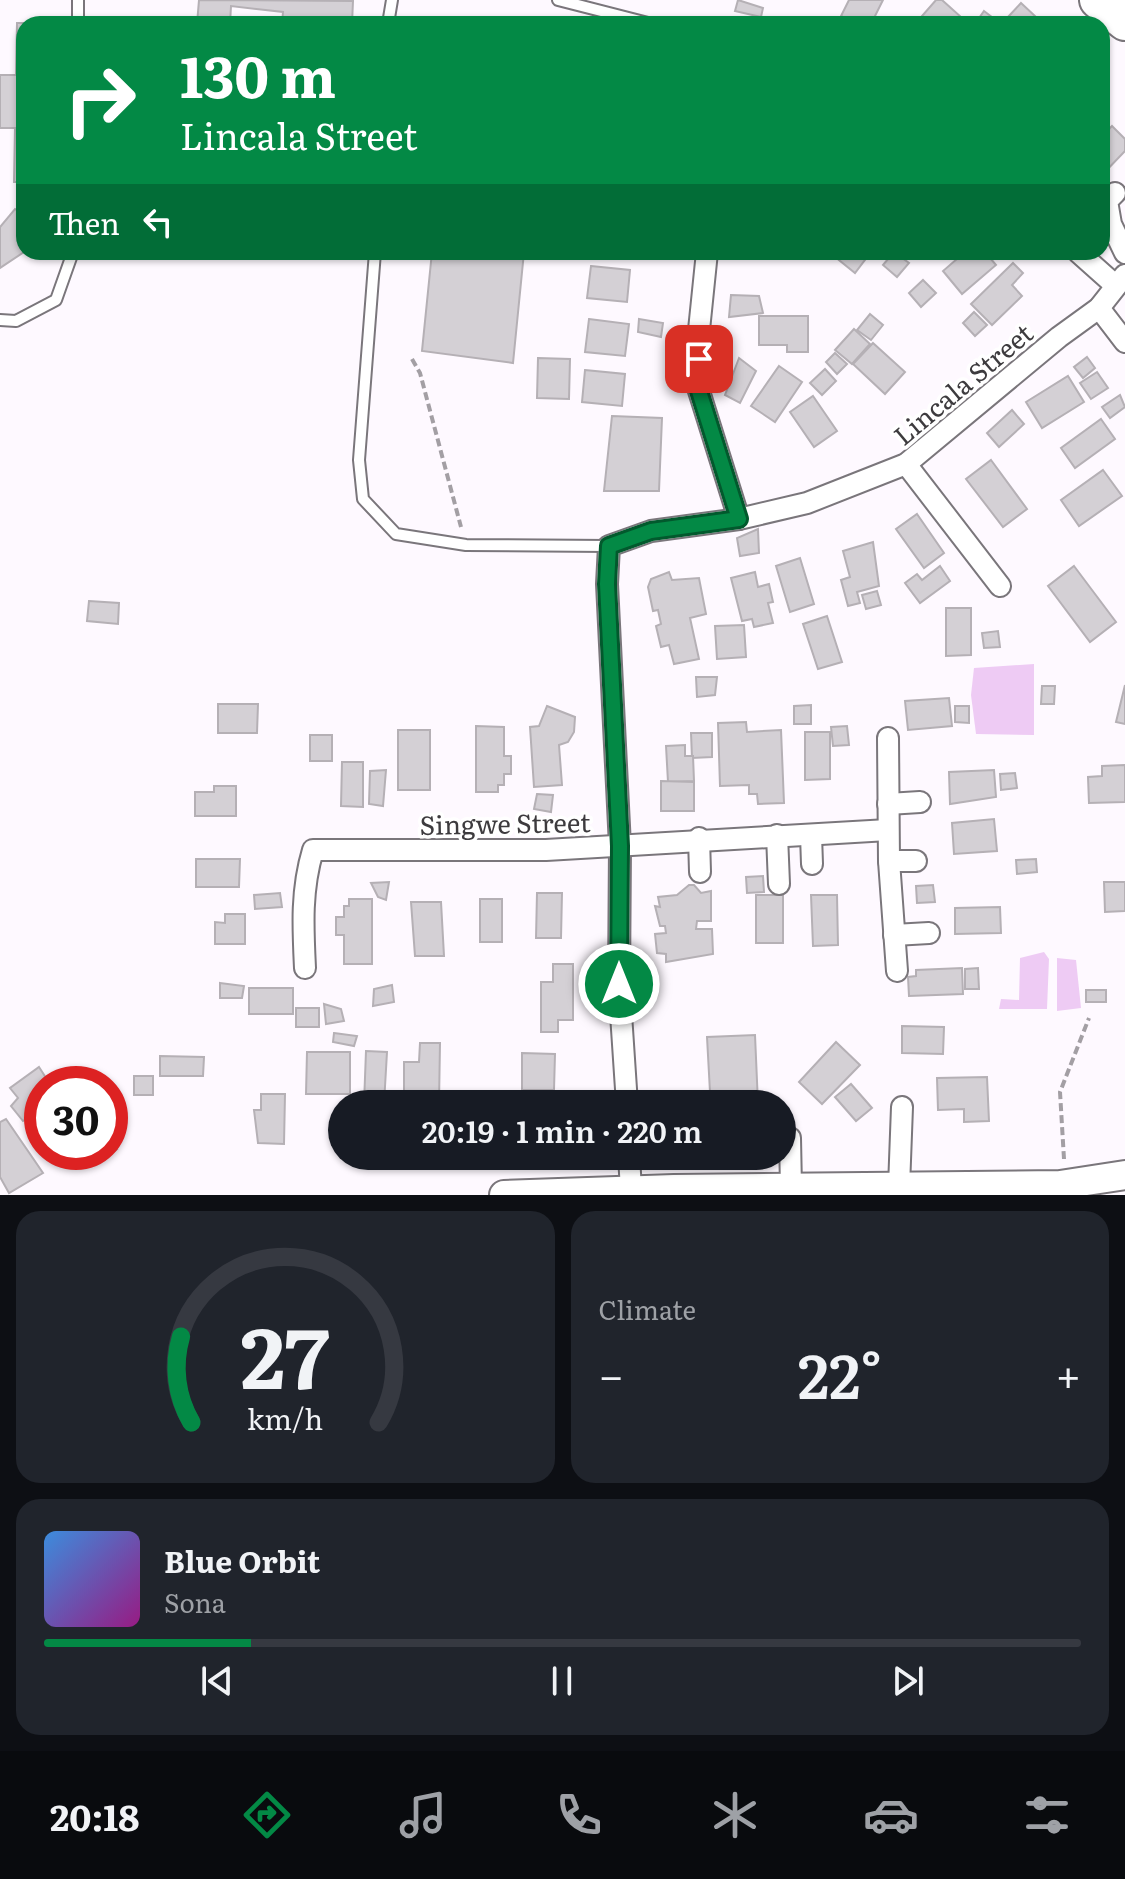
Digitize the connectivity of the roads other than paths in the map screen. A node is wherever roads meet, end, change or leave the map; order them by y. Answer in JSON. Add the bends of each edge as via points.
{"nodes":[{"id":1,"x":558,"y":0,"type":"edge"},
{"id":2,"x":1098,"y":0,"type":"edge"},
{"id":3,"x":621,"y":16,"type":"edge"},
{"id":4,"x":1125,"y":22,"type":"edge"},
{"id":5,"x":1115,"y":193,"type":"dead end"},
{"id":6,"x":1110,"y":198,"type":"edge"},
{"id":7,"x":1110,"y":216,"type":"edge"},
{"id":8,"x":1125,"y":253,"type":"edge"},
{"id":9,"x":70,"y":260,"type":"edge"},
{"id":10,"x":374,"y":260,"type":"edge"},
{"id":11,"x":706,"y":260,"type":"edge"},
{"id":12,"x":1090,"y":260,"type":"edge"},
{"id":13,"x":1120,"y":280,"type":"edge"},
{"id":14,"x":1099,"y":308,"type":"junction"},
{"id":15,"x":0,"y":320,"type":"edge"},
{"id":16,"x":1125,"y":342,"type":"edge"},
{"id":17,"x":906,"y":464,"type":"junction"},
{"id":18,"x":739,"y":519,"type":"junction"},
{"id":19,"x":609,"y":546,"type":"junction"},
{"id":20,"x":1000,"y":586,"type":"dead end"},
{"id":21,"x":888,"y":738,"type":"dead end"},
{"id":22,"x":920,"y":802,"type":"dead end"},
{"id":23,"x":888,"y":804,"type":"junction"},
{"id":24,"x":888,"y":830,"type":"junction"},
{"id":25,"x":777,"y":835,"type":"junction"},
{"id":26,"x":811,"y":835,"type":"junction"},
{"id":27,"x":699,"y":838,"type":"junction"},
{"id":28,"x":620,"y":846,"type":"junction"},
{"id":29,"x":889,"y":861,"type":"junction"},
{"id":30,"x":916,"y":861,"type":"dead end"},
{"id":31,"x":812,"y":864,"type":"dead end"},
{"id":32,"x":700,"y":872,"type":"dead end"},
{"id":33,"x":779,"y":884,"type":"dead end"},
{"id":34,"x":929,"y":933,"type":"dead end"},
{"id":35,"x":894,"y":935,"type":"junction"},
{"id":36,"x":305,"y":968,"type":"dead end"},
{"id":37,"x":897,"y":971,"type":"dead end"},
{"id":38,"x":626,"y":1090,"type":"edge"},
{"id":39,"x":902,"y":1107,"type":"dead end"},
{"id":40,"x":630,"y":1170,"type":"edge"},
{"id":41,"x":791,"y":1170,"type":"edge"},
{"id":42,"x":1125,"y":1175,"type":"edge"},
{"id":43,"x":791,"y":1188,"type":"junction"},
{"id":44,"x":905,"y":1189,"type":"edge"},
{"id":45,"x":631,"y":1190,"type":"junction"},
{"id":46,"x":1060,"y":1190,"type":"edge"},
{"id":47,"x":845,"y":1191,"type":"edge"},
{"id":48,"x":675,"y":1192,"type":"edge"},
{"id":49,"x":749,"y":1192,"type":"edge"},
{"id":50,"x":547,"y":1194,"type":"edge"},
{"id":51,"x":504,"y":1195,"type":"edge"}],
"edges":[{"from":1,"to":3,"type":"lane"},
{"from":2,"to":4,"type":"highway"},
{"from":5,"to":6,"type":"street"},
{"from":7,"to":8,"type":"street"},
{"from":9,"to":15,"type":"lane","via":[[56,300],[16,321]]},
{"from":10,"to":19,"type":"lane","via":[[359,460],[363,499],[396,534],[466,545]]},
{"from":11,"to":18,"type":"street","via":[[698,388]]},
{"from":12,"to":13,"type":"street"},
{"from":13,"to":14,"type":"street","name":"Lincala Street"},
{"from":14,"to":16,"type":"street"},
{"from":14,"to":17,"type":"street","name":"Lincala Street"},
{"from":17,"to":18,"type":"street","name":"Lincala Street","via":[[807,503]]},
{"from":17,"to":20,"type":"street"},
{"from":18,"to":19,"type":"street","name":"Lincala Street","via":[[651,531]]},
{"from":19,"to":28,"type":"street"},
{"from":21,"to":23,"type":"street"},
{"from":22,"to":23,"type":"street"},
{"from":23,"to":24,"type":"street"},
{"from":24,"to":26,"type":"street","name":"Singwe Street"},
{"from":24,"to":29,"type":"street"},
{"from":25,"to":26,"type":"street","name":"Singwe Street"},
{"from":25,"to":27,"type":"street","name":"Singwe Street"},
{"from":25,"to":33,"type":"street"},
{"from":26,"to":31,"type":"street"},
{"from":27,"to":28,"type":"street","name":"Singwe Street"},
{"from":27,"to":32,"type":"street"},
{"from":28,"to":36,"type":"street","name":"Singwe Street","via":[[313,850],[304,880]]},
{"from":28,"to":38,"type":"street","via":[[619,984]]},
{"from":29,"to":30,"type":"street"},
{"from":29,"to":35,"type":"street"},
{"from":34,"to":35,"type":"street"},
{"from":35,"to":37,"type":"street"},
{"from":39,"to":44,"type":"street"},
{"from":40,"to":45,"type":"street"},
{"from":41,"to":43,"type":"street"},
{"from":42,"to":46,"type":"main road"},
{"from":43,"to":47,"type":"main road"},
{"from":43,"to":49,"type":"main road"},
{"from":44,"to":46,"type":"main road"},
{"from":44,"to":47,"type":"main road"},
{"from":45,"to":48,"type":"main road"},
{"from":45,"to":50,"type":"main road"},
{"from":48,"to":49,"type":"main road"},
{"from":50,"to":51,"type":"main road"}]}
